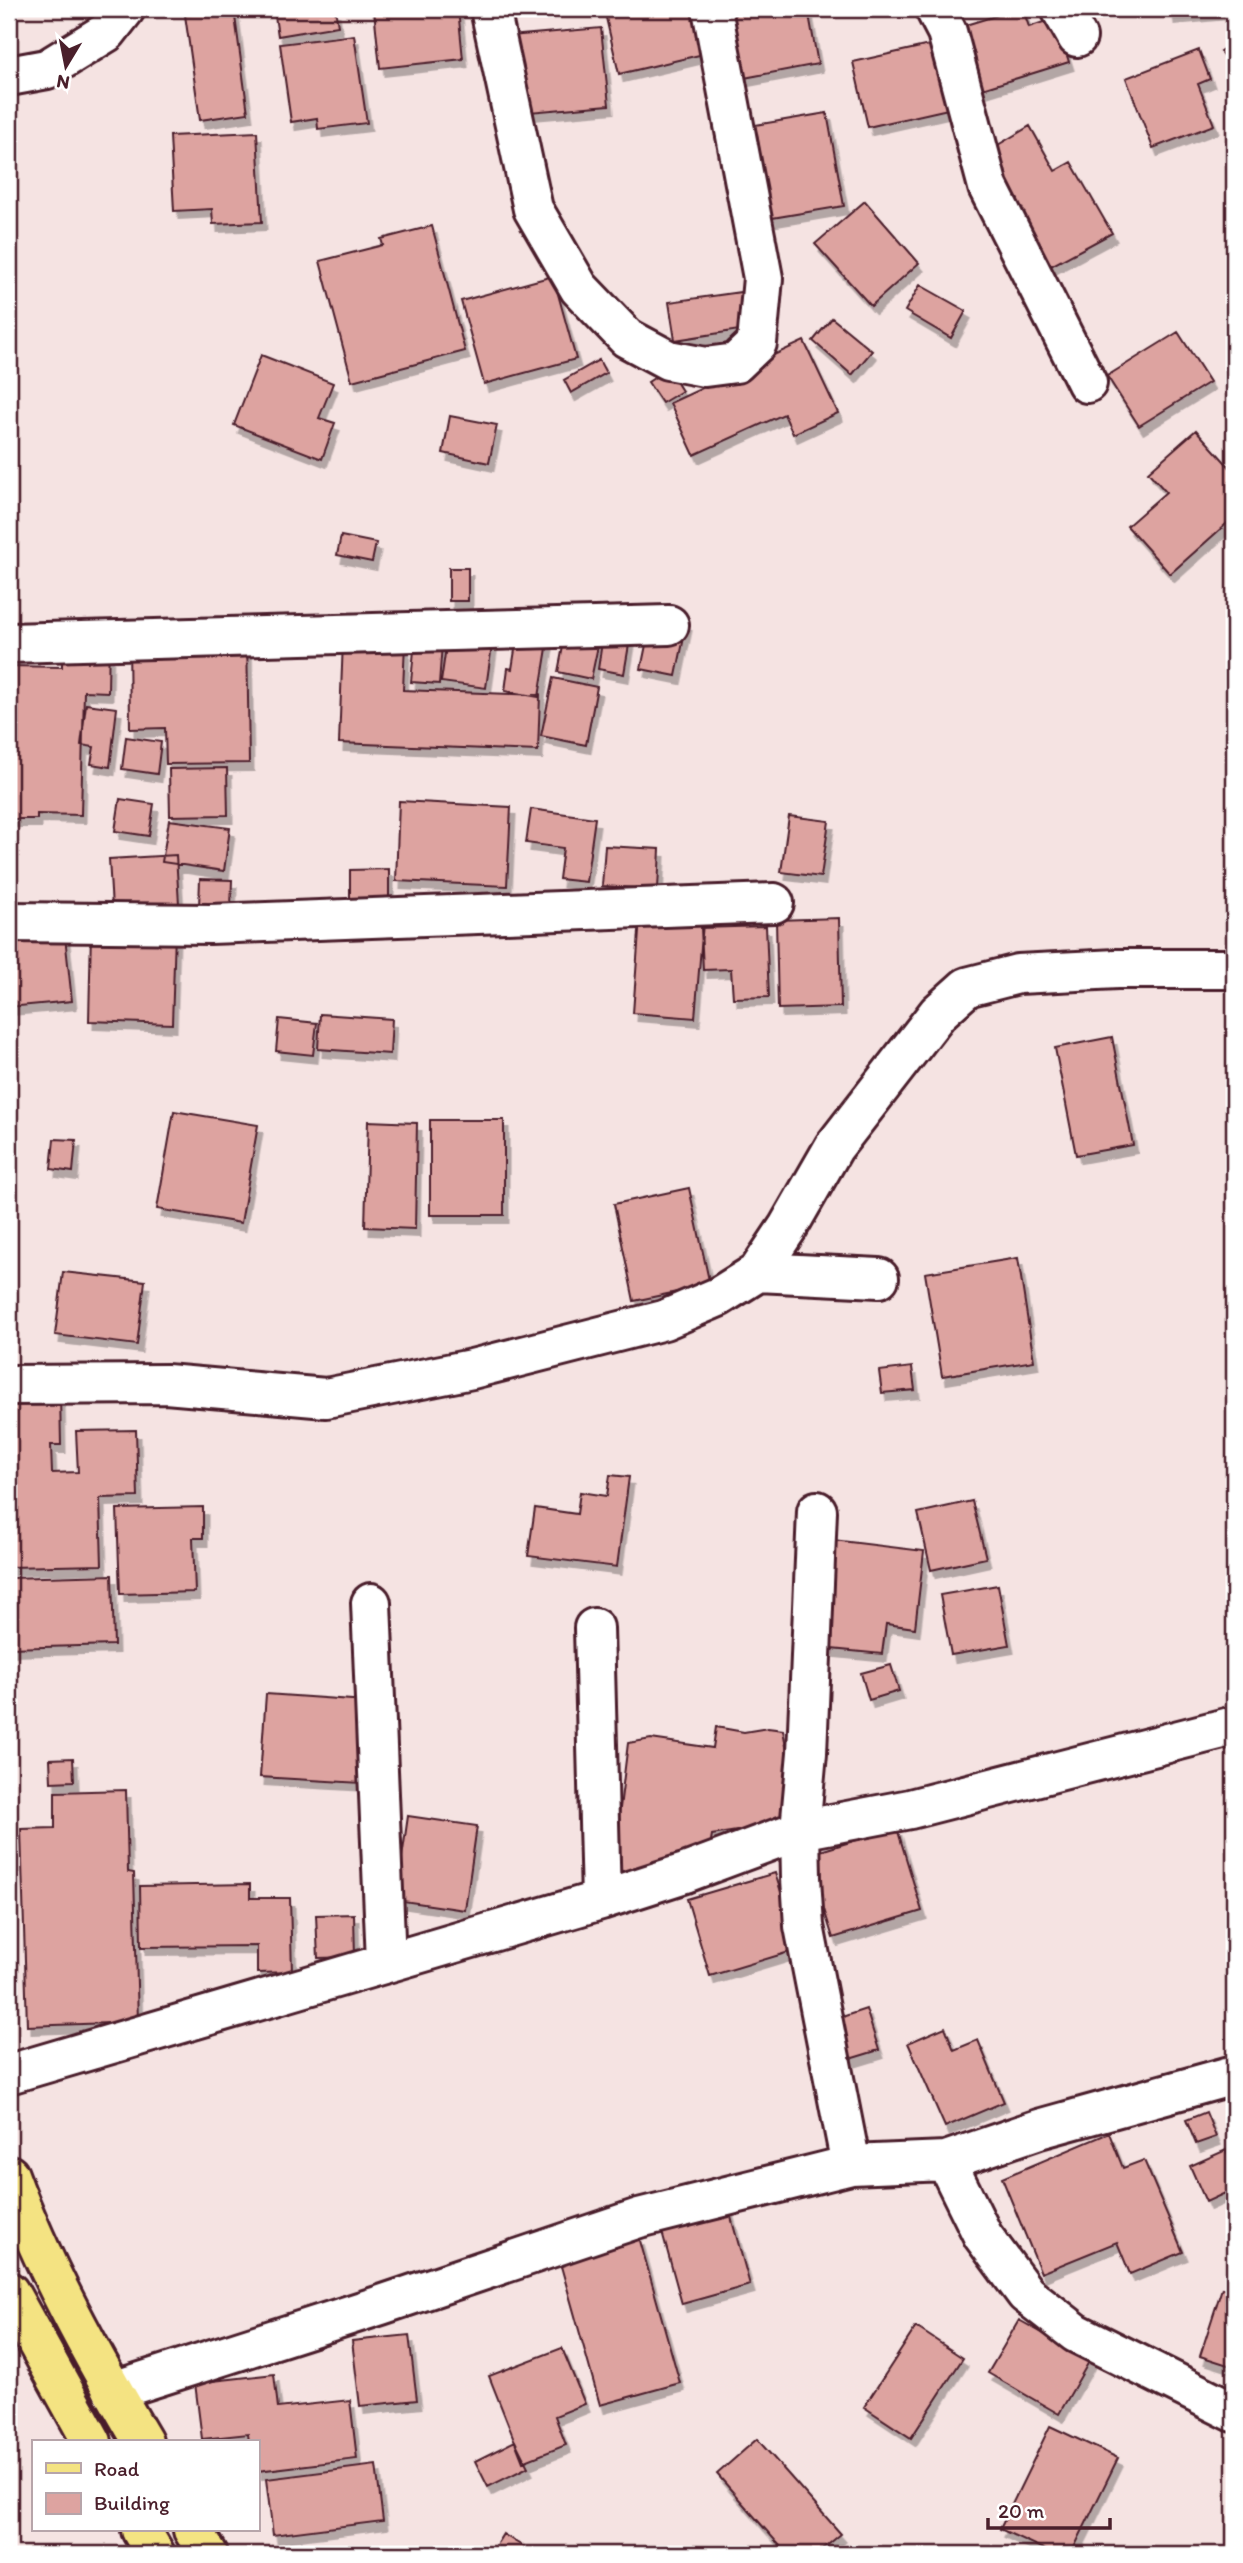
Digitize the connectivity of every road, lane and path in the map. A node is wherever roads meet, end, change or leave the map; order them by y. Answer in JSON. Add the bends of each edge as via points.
{"nodes":[{"id":1,"x":125,"y":9,"type":"edge"},
{"id":2,"x":490,"y":9,"type":"edge"},
{"id":3,"x":712,"y":9,"type":"edge"},
{"id":4,"x":935,"y":9,"type":"edge"},
{"id":5,"x":9,"y":76,"type":"edge"},
{"id":6,"x":1087,"y":383,"type":"dead end"},
{"id":7,"x":668,"y":625,"type":"dead end"},
{"id":8,"x":9,"y":642,"type":"edge"},
{"id":9,"x":774,"y":903,"type":"dead end"},
{"id":10,"x":9,"y":922,"type":"edge"},
{"id":11,"x":1234,"y":969,"type":"edge"},
{"id":12,"x":758,"y":1272,"type":"junction"},
{"id":13,"x":879,"y":1278,"type":"dead end"},
{"id":14,"x":9,"y":1385,"type":"edge"},
{"id":15,"x":817,"y":1511,"type":"dead end"},
{"id":16,"x":371,"y":1603,"type":"dead end"},
{"id":17,"x":594,"y":1628,"type":"dead end"},
{"id":18,"x":1234,"y":1726,"type":"edge"},
{"id":19,"x":800,"y":1830,"type":"junction"},
{"id":20,"x":601,"y":1900,"type":"junction"},
{"id":21,"x":386,"y":1962,"type":"junction"},
{"id":22,"x":9,"y":2074,"type":"edge"},
{"id":23,"x":1234,"y":2075,"type":"edge"},
{"id":24,"x":946,"y":2161,"type":"junction"},
{"id":25,"x":851,"y":2165,"type":"junction"},
{"id":26,"x":9,"y":2175,"type":"edge"},
{"id":27,"x":9,"y":2292,"type":"edge"},
{"id":28,"x":113,"y":2391,"type":"junction"},
{"id":29,"x":1234,"y":2412,"type":"edge"},
{"id":30,"x":91,"y":2440,"type":"edge"},
{"id":31,"x":142,"y":2440,"type":"edge"},
{"id":32,"x":142,"y":2532,"type":"edge"},
{"id":33,"x":194,"y":2532,"type":"edge"},
{"id":34,"x":155,"y":2554,"type":"edge"},
{"id":35,"x":208,"y":2554,"type":"edge"}],
"edges":[{"from":1,"to":5,"type":"street","via":[[107,32],[47,69]]},
{"from":2,"to":3,"type":"street","via":[[533,209],[579,288],[627,338],[668,360],[705,367],[736,363],[757,343],[763,278]]},
{"from":4,"to":6,"type":"street","via":[[947,32],[988,187]]},
{"from":7,"to":8,"type":"street"},
{"from":9,"to":10,"type":"street","via":[[210,924]]},
{"from":11,"to":12,"type":"street","via":[[1018,974],[967,987],[938,1013],[834,1147]]},
{"from":12,"to":13,"type":"street"},
{"from":12,"to":14,"type":"street","via":[[718,1297],[664,1320],[471,1369],[326,1398],[166,1384]]},
{"from":15,"to":19,"type":"street"},
{"from":16,"to":21,"type":"street"},
{"from":17,"to":20,"type":"street"},
{"from":18,"to":19,"type":"street","via":[[909,1810]]},
{"from":19,"to":20,"type":"street"},
{"from":19,"to":25,"type":"street","via":[[804,1926]]},
{"from":20,"to":21,"type":"street"},
{"from":21,"to":22,"type":"street"},
{"from":23,"to":24,"type":"street","via":[[1039,2129]]},
{"from":24,"to":25,"type":"street"},
{"from":24,"to":29,"type":"street","via":[[984,2236],[1026,2294],[1076,2333]]},
{"from":25,"to":28,"type":"street","via":[[639,2218]]},
{"from":26,"to":28,"type":"main road","via":[[25,2220]]},
{"from":27,"to":30,"type":"main road"},
{"from":28,"to":31,"type":"main road"},
{"from":32,"to":34,"type":"main road"},
{"from":33,"to":35,"type":"main road"}]}
